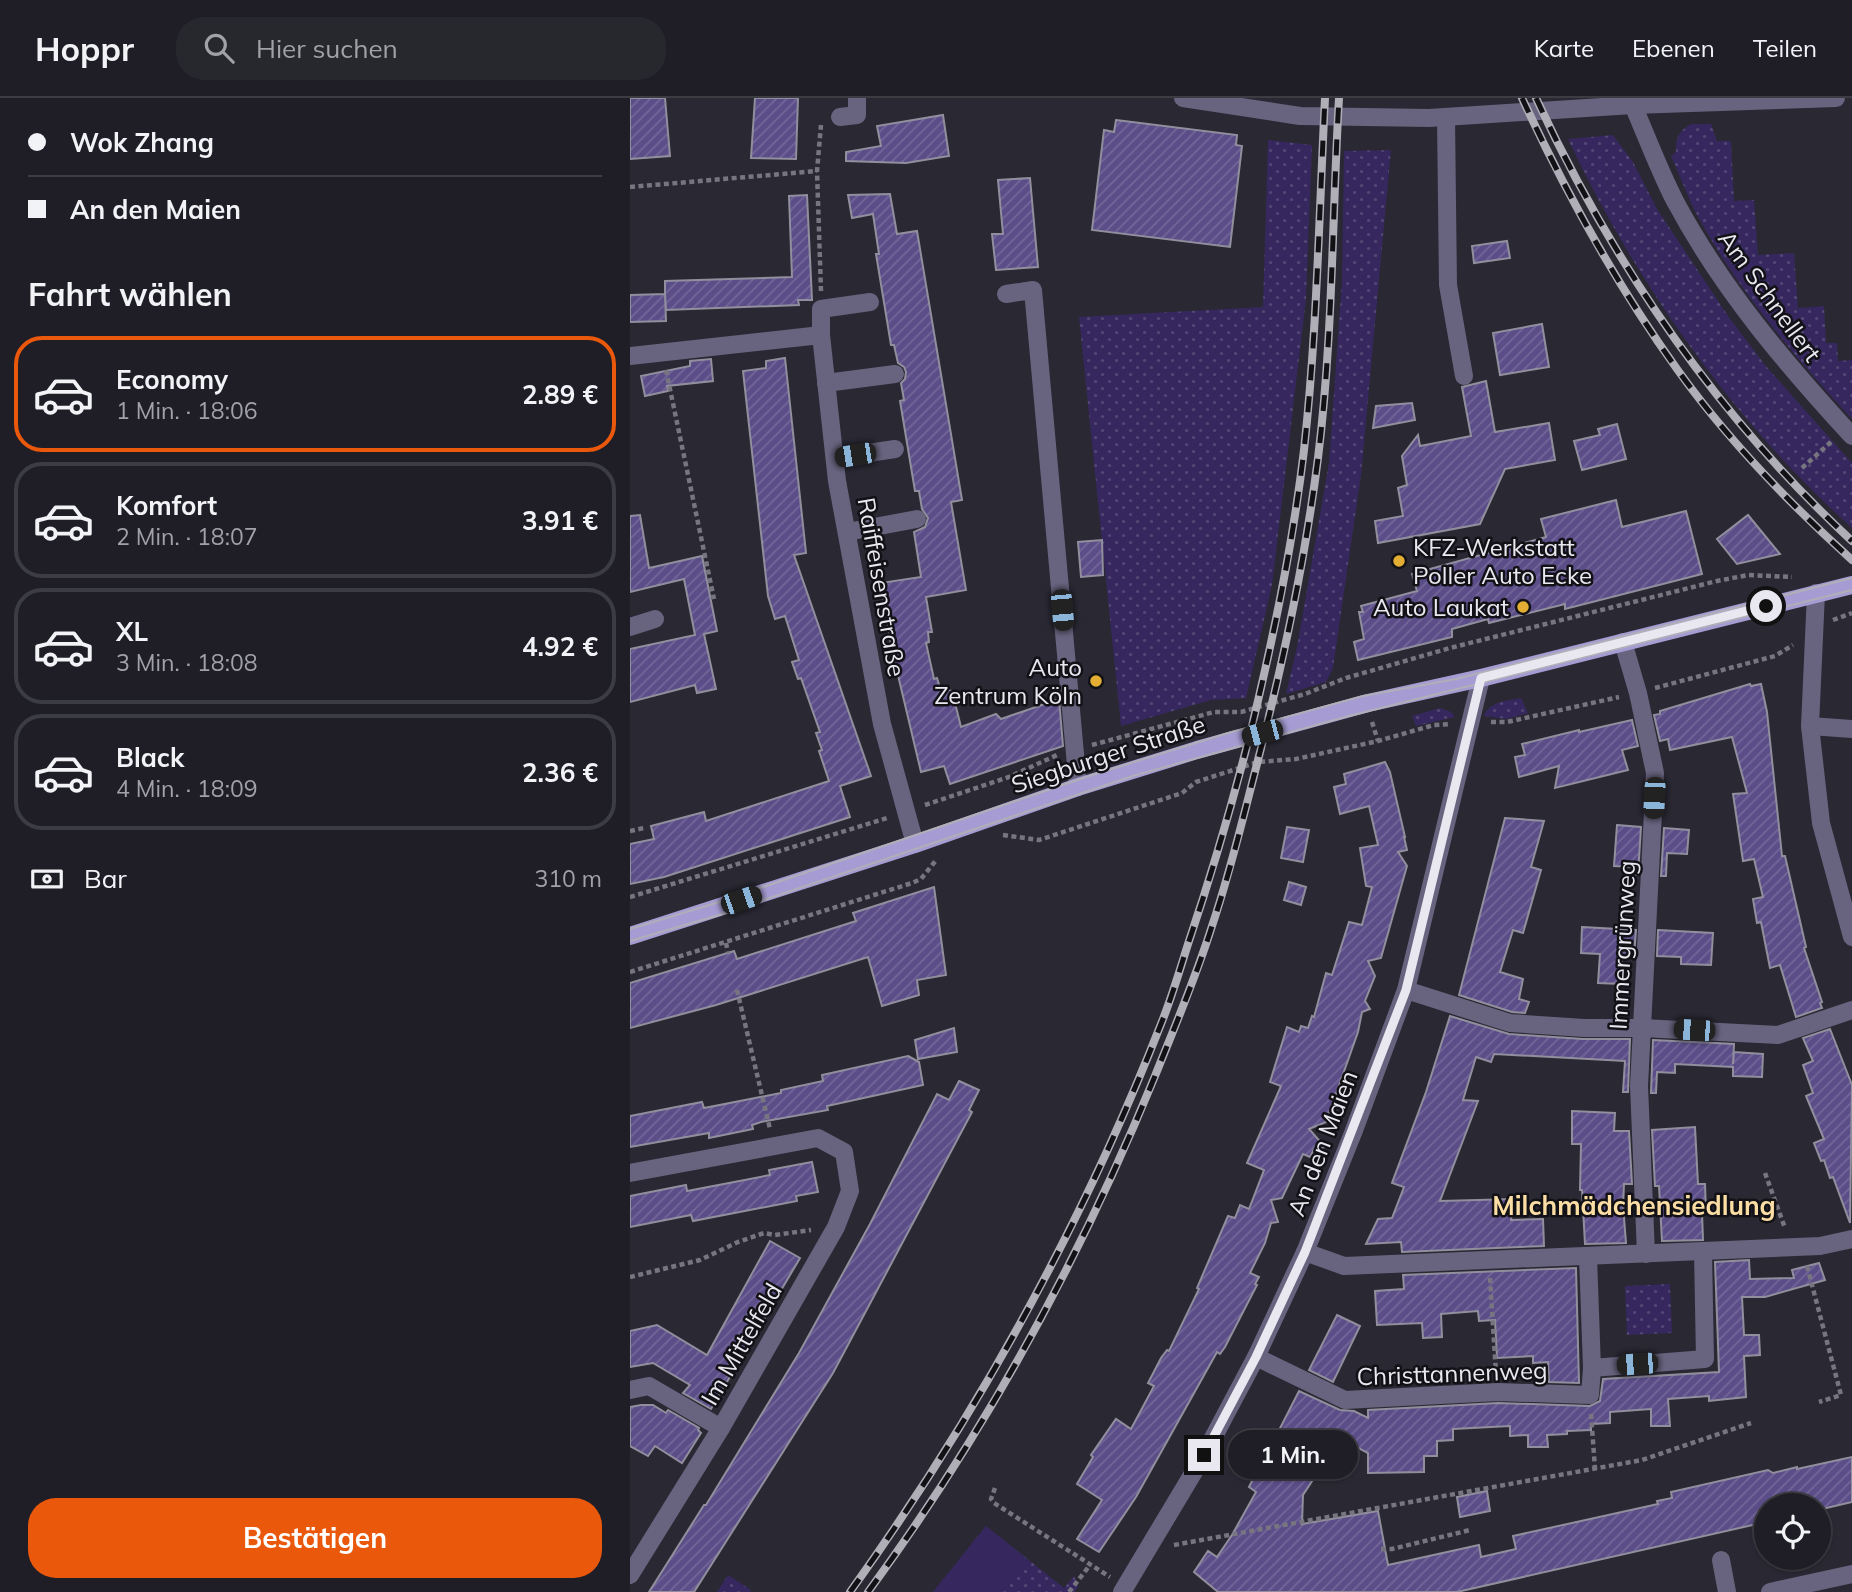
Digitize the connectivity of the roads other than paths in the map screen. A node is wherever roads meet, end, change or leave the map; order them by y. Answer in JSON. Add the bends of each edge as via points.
{"nodes":[{"id":1,"x":857,"y":98,"type":"edge"},
{"id":2,"x":1183,"y":98,"type":"edge"},
{"id":3,"x":1836,"y":98,"type":"edge"},
{"id":4,"x":1232,"y":102,"type":"edge"},
{"id":5,"x":1631,"y":102,"type":"edge"},
{"id":6,"x":840,"y":117,"type":"dead end"},
{"id":7,"x":1446,"y":117,"type":"junction"},
{"id":8,"x":1006,"y":294,"type":"dead end"},
{"id":9,"x":870,"y":302,"type":"dead end"},
{"id":10,"x":821,"y":335,"type":"junction"},
{"id":11,"x":630,"y":356,"type":"edge"},
{"id":12,"x":895,"y":374,"type":"dead end"},
{"id":13,"x":1464,"y":376,"type":"dead end"},
{"id":14,"x":826,"y":383,"type":"junction"},
{"id":15,"x":1852,"y":436,"type":"edge"},
{"id":16,"x":895,"y":449,"type":"dead end"},
{"id":17,"x":835,"y":458,"type":"junction"},
{"id":18,"x":917,"y":519,"type":"dead end"},
{"id":19,"x":847,"y":531,"type":"junction"},
{"id":20,"x":1852,"y":584,"type":"edge"},
{"id":21,"x":1815,"y":593,"type":"junction"},
{"id":22,"x":655,"y":618,"type":"dead end"},
{"id":23,"x":630,"y":627,"type":"edge"},
{"id":24,"x":1623,"y":642,"type":"junction"},
{"id":25,"x":1481,"y":678,"type":"junction"},
{"id":26,"x":1810,"y":726,"type":"junction"},
{"id":27,"x":1852,"y":729,"type":"edge"},
{"id":28,"x":1078,"y":787,"type":"junction"},
{"id":29,"x":915,"y":844,"type":"junction"},
{"id":30,"x":630,"y":936,"type":"edge"},
{"id":31,"x":1852,"y":937,"type":"edge"},
{"id":32,"x":1406,"y":990,"type":"junction"},
{"id":33,"x":1852,"y":1010,"type":"edge"},
{"id":34,"x":1642,"y":1028,"type":"junction"},
{"id":35,"x":630,"y":1173,"type":"edge"},
{"id":36,"x":1852,"y":1239,"type":"edge"},
{"id":37,"x":1305,"y":1252,"type":"junction"},
{"id":38,"x":1703,"y":1252,"type":"junction"},
{"id":39,"x":1646,"y":1254,"type":"junction"},
{"id":40,"x":1588,"y":1257,"type":"junction"},
{"id":41,"x":1256,"y":1357,"type":"junction"},
{"id":42,"x":1592,"y":1368,"type":"junction"},
{"id":43,"x":630,"y":1390,"type":"edge"},
{"id":44,"x":721,"y":1428,"type":"junction"},
{"id":45,"x":1721,"y":1560,"type":"dead end"},
{"id":46,"x":1852,"y":1574,"type":"edge"},
{"id":47,"x":630,"y":1575,"type":"edge"},
{"id":48,"x":1124,"y":1589,"type":"edge"},
{"id":49,"x":1727,"y":1592,"type":"edge"},
{"id":50,"x":1770,"y":1592,"type":"edge"}],
"edges":[{"from":1,"to":6,"type":"street","via":[[857,115]]},
{"from":2,"to":4,"type":"street"},
{"from":3,"to":5,"type":"street"},
{"from":4,"to":7,"type":"street","via":[[1300,116]]},
{"from":5,"to":7,"type":"street"},
{"from":5,"to":15,"type":"street","name":"Am Schnellert","via":[[1675,200],[1728,289],[1794,373]]},
{"from":7,"to":13,"type":"street","via":[[1448,285]]},
{"from":8,"to":28,"type":"street","via":[[1033,290]]},
{"from":9,"to":10,"type":"street","name":"Raiffeisenstraße","via":[[821,309]]},
{"from":10,"to":11,"type":"street"},
{"from":10,"to":14,"type":"street","name":"Raiffeisenstraße"},
{"from":12,"to":14,"type":"street"},
{"from":14,"to":17,"type":"street","name":"Raiffeisenstraße"},
{"from":16,"to":17,"type":"street"},
{"from":17,"to":19,"type":"street","name":"Raiffeisenstraße"},
{"from":18,"to":19,"type":"street"},
{"from":19,"to":29,"type":"street","name":"Raiffeisenstraße","via":[[882,724]]},
{"from":20,"to":21,"type":"main road","name":"Siegburger Straße"},
{"from":21,"to":24,"type":"main road","name":"Siegburger Straße"},
{"from":21,"to":26,"type":"street"},
{"from":22,"to":23,"type":"street"},
{"from":24,"to":25,"type":"main road","name":"Siegburger Straße"},
{"from":24,"to":34,"type":"street","name":"Immergrünweg","via":[[1655,773]]},
{"from":25,"to":28,"type":"main road","name":"Siegburger Straße","via":[[1197,750]]},
{"from":25,"to":32,"type":"street","name":"An den Maien"},
{"from":26,"to":27,"type":"street"},
{"from":26,"to":31,"type":"street","via":[[1821,824]]},
{"from":28,"to":29,"type":"main road","name":"Siegburger Straße"},
{"from":29,"to":30,"type":"main road","name":"Siegburger Straße"},
{"from":32,"to":34,"type":"street","via":[[1510,1024]]},
{"from":32,"to":37,"type":"street","name":"An den Maien"},
{"from":33,"to":34,"type":"street","via":[[1778,1035]]},
{"from":34,"to":39,"type":"street","name":"Immergrünweg","via":[[1639,1086]]},
{"from":35,"to":44,"type":"street","name":"Im Mittelfeld","via":[[818,1138],[844,1152],[850,1191],[836,1227]]},
{"from":36,"to":38,"type":"street","via":[[1820,1246]]},
{"from":37,"to":40,"type":"street","via":[[1344,1266]]},
{"from":37,"to":41,"type":"street","name":"An den Maien"},
{"from":38,"to":39,"type":"street"},
{"from":38,"to":42,"type":"street","via":[[1705,1359]]},
{"from":39,"to":40,"type":"street"},
{"from":40,"to":42,"type":"street"},
{"from":41,"to":42,"type":"street","name":"Christtannenweg","via":[[1345,1400],[1498,1392],[1590,1395]]},
{"from":41,"to":48,"type":"street","name":"An den Maien"},
{"from":43,"to":44,"type":"street","via":[[649,1387]]},
{"from":44,"to":47,"type":"street","name":"Im Mittelfeld"},
{"from":45,"to":49,"type":"street"},
{"from":46,"to":50,"type":"street"}]}
